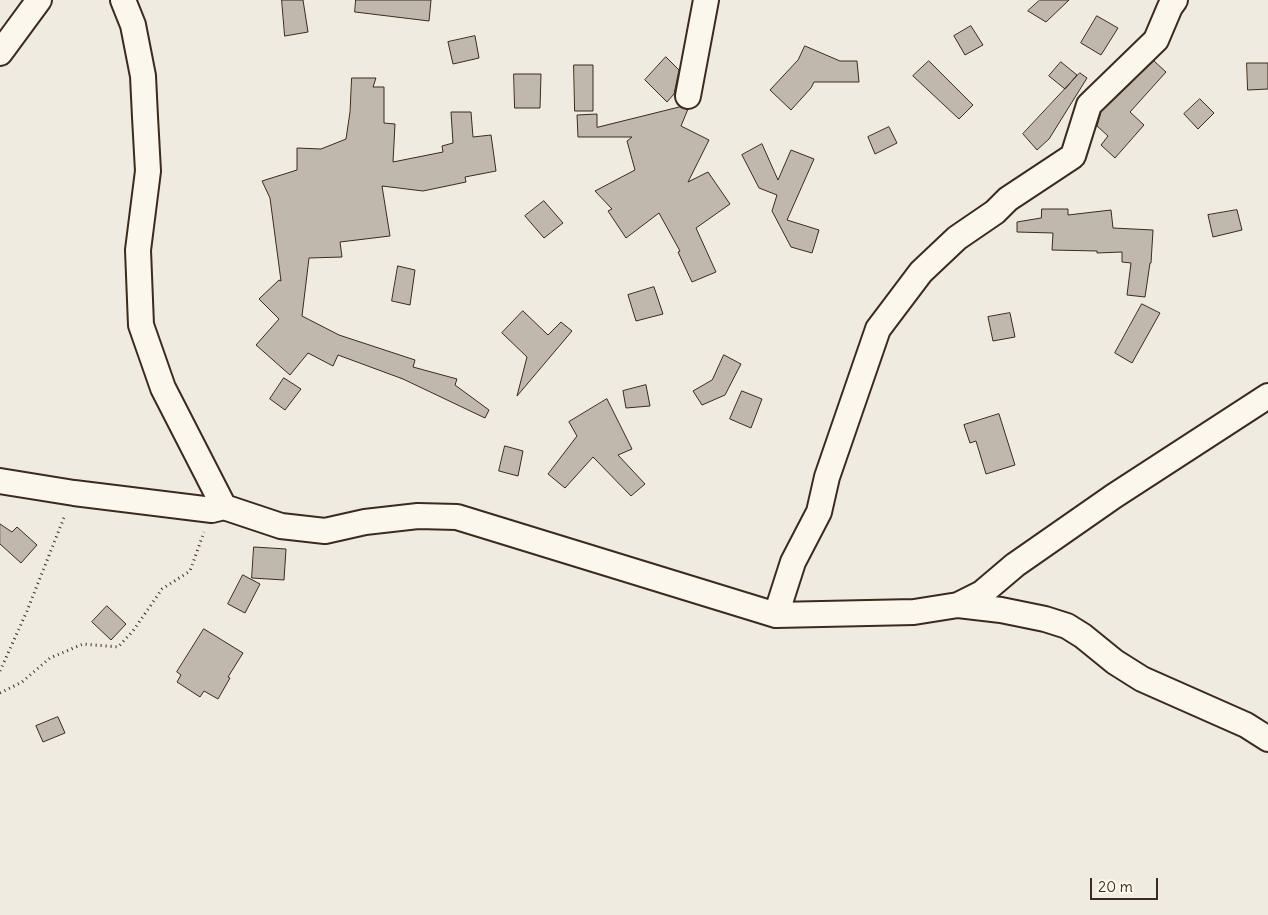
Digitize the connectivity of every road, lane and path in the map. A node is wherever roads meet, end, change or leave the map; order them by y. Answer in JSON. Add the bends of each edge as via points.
{"nodes":[{"id":1,"x":39,"y":0,"type":"edge"},
{"id":2,"x":123,"y":0,"type":"edge"},
{"id":3,"x":706,"y":0,"type":"edge"},
{"id":4,"x":1175,"y":0,"type":"edge"},
{"id":5,"x":0,"y":53,"type":"edge"},
{"id":6,"x":688,"y":96,"type":"dead end"},
{"id":7,"x":1268,"y":396,"type":"edge"},
{"id":8,"x":0,"y":481,"type":"edge"},
{"id":9,"x":74,"y":493,"type":"junction"},
{"id":10,"x":218,"y":508,"type":"junction"},
{"id":11,"x":958,"y":604,"type":"junction"},
{"id":12,"x":776,"y":615,"type":"junction"},
{"id":13,"x":0,"y":671,"type":"edge"},
{"id":14,"x":0,"y":693,"type":"edge"},
{"id":15,"x":1268,"y":739,"type":"edge"}],
"edges":[{"from":1,"to":5,"type":"street"},
{"from":2,"to":10,"type":"street","via":[[133,25],[143,76],[146,118],[148,171],[138,250],[142,325],[163,388]]},
{"from":3,"to":6,"type":"street"},
{"from":4,"to":12,"type":"street","via":[[1156,40],[1089,105],[1072,156],[956,238],[921,272],[878,329],[827,477],[819,512],[794,562]]},
{"from":7,"to":11,"type":"street","via":[[1114,496],[1015,565],[982,593]]},
{"from":8,"to":9,"type":"street"},
{"from":9,"to":10,"type":"street"},
{"from":9,"to":13,"type":"path"},
{"from":10,"to":12,"type":"street","via":[[281,526],[325,531],[418,516],[457,517]]},
{"from":10,"to":14,"type":"path","via":[[190,571],[162,589],[134,631],[118,647],[83,644],[50,658],[22,682]]},
{"from":11,"to":12,"type":"street","via":[[914,612]]},
{"from":11,"to":15,"type":"street","via":[[1001,610],[1067,626],[1142,679],[1246,725]]}]}
